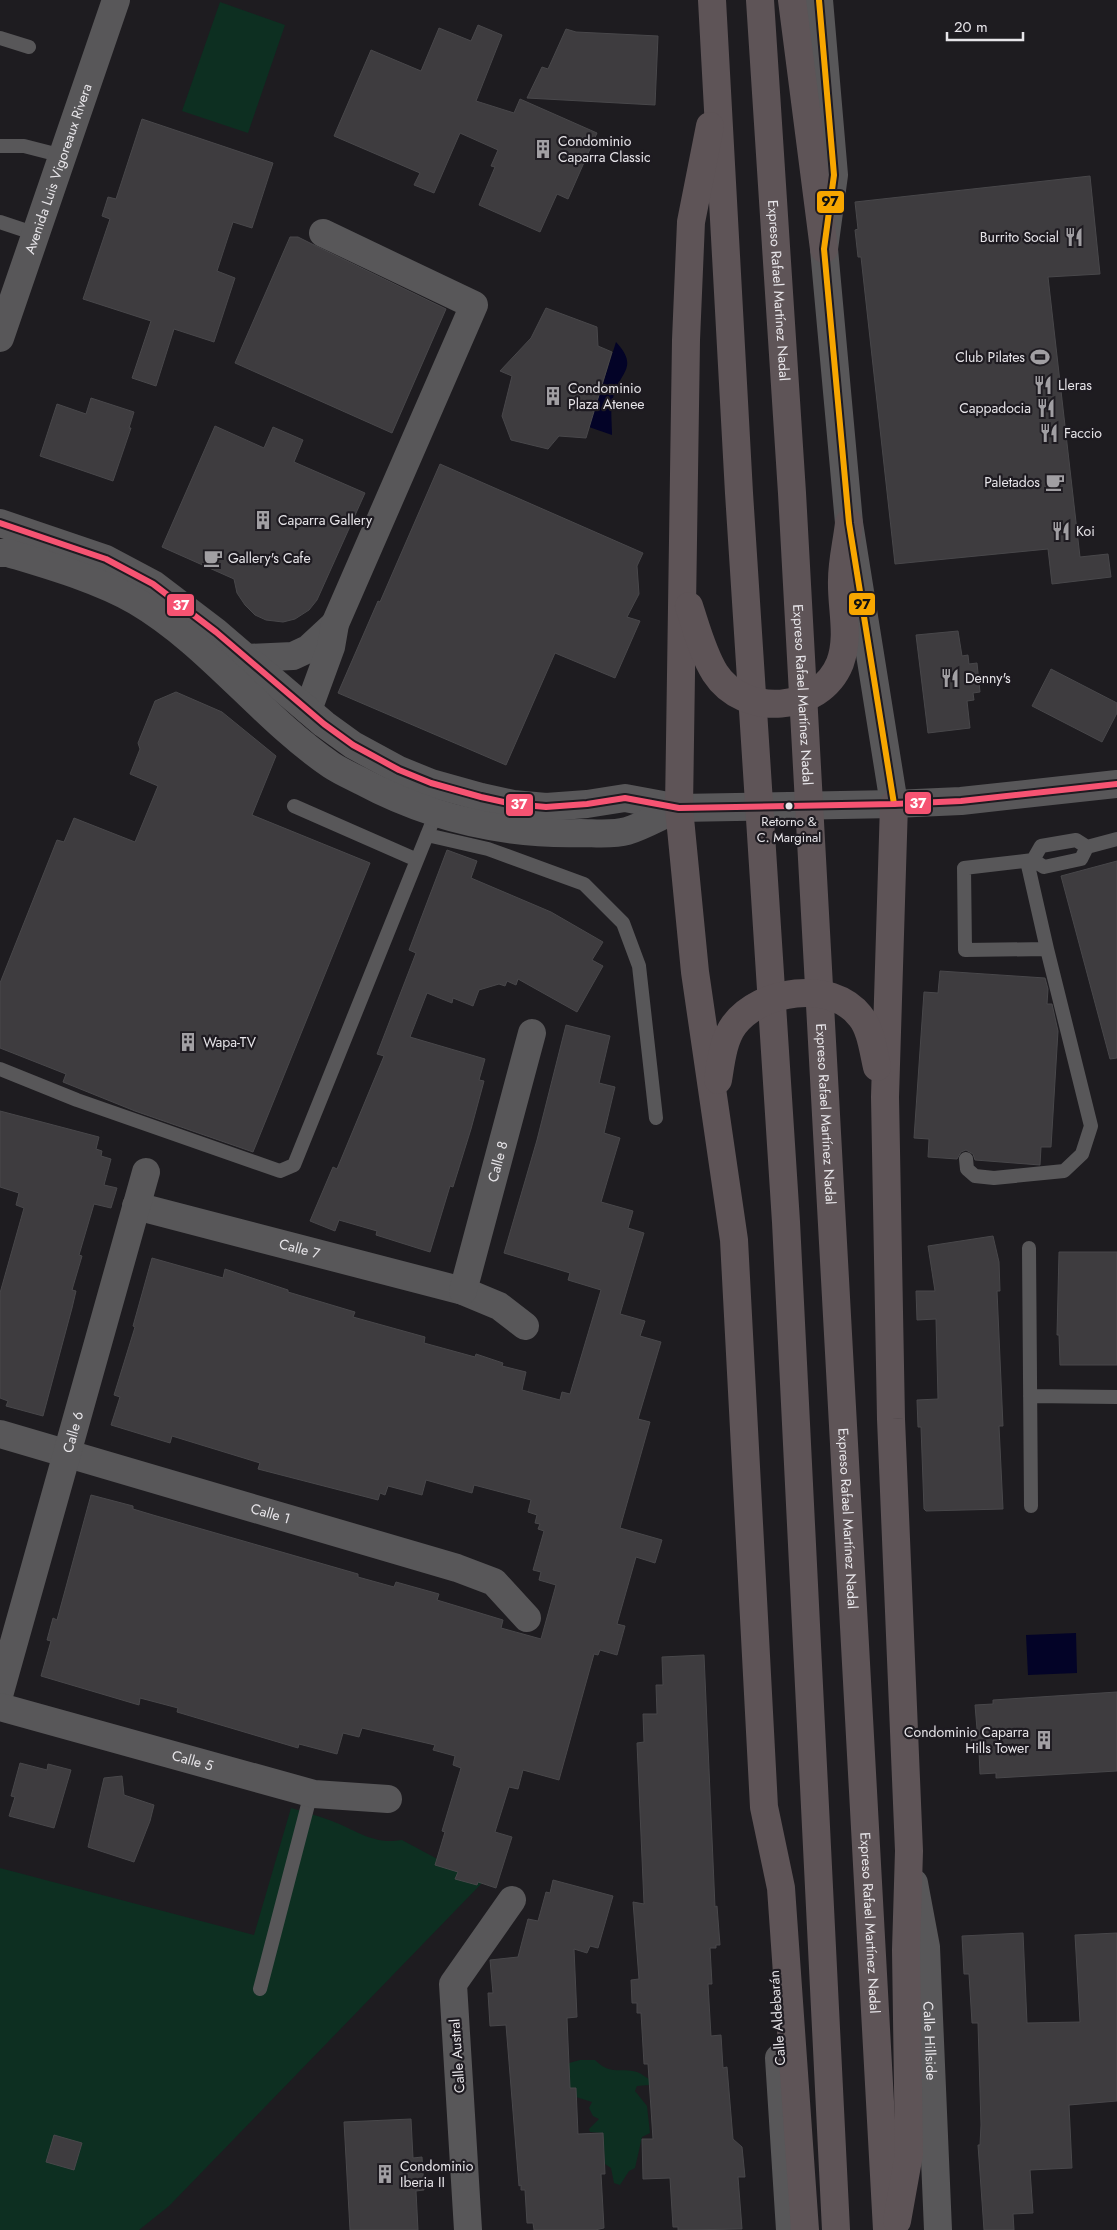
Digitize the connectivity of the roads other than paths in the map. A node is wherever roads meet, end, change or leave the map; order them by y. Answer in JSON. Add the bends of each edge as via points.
{"nodes":[{"id":1,"x":702,"y":0,"type":"edge"},
{"id":2,"x":712,"y":0,"type":"edge"},
{"id":3,"x":760,"y":0,"type":"edge"},
{"id":4,"x":792,"y":0,"type":"edge"},
{"id":5,"x":819,"y":0,"type":"edge"},
{"id":6,"x":112,"y":1,"type":"edge"},
{"id":7,"x":0,"y":38,"type":"edge"},
{"id":8,"x":29,"y":47,"type":"dead end"},
{"id":9,"x":716,"y":49,"type":"junction"},
{"id":10,"x":717,"y":90,"type":"junction"},
{"id":11,"x":0,"y":146,"type":"edge"},
{"id":12,"x":63,"y":156,"type":"junction"},
{"id":13,"x":0,"y":222,"type":"edge"},
{"id":14,"x":323,"y":233,"type":"dead end"},
{"id":15,"x":36,"y":234,"type":"junction"},
{"id":16,"x":824,"y":249,"type":"junction"},
{"id":17,"x":0,"y":338,"type":"edge"},
{"id":18,"x":0,"y":523,"type":"edge"},
{"id":19,"x":849,"y":523,"type":"junction"},
{"id":20,"x":0,"y":552,"type":"edge"},
{"id":21,"x":683,"y":588,"type":"junction"},
{"id":22,"x":335,"y":624,"type":"junction"},
{"id":23,"x":247,"y":658,"type":"junction"},
{"id":24,"x":308,"y":710,"type":"junction"},
{"id":25,"x":1117,"y":784,"type":"edge"},
{"id":26,"x":894,"y":804,"type":"junction"},
{"id":27,"x":294,"y":806,"type":"dead end"},
{"id":28,"x":679,"y":808,"type":"junction"},
{"id":29,"x":431,"y":824,"type":"junction"},
{"id":30,"x":1117,"y":839,"type":"edge"},
{"id":31,"x":1087,"y":848,"type":"junction"},
{"id":32,"x":417,"y":860,"type":"junction"},
{"id":33,"x":1030,"y":860,"type":"junction"},
{"id":34,"x":1047,"y":949,"type":"junction"},
{"id":35,"x":532,"y":1033,"type":"dead end"},
{"id":36,"x":0,"y":1069,"type":"edge"},
{"id":37,"x":884,"y":1097,"type":"junction"},
{"id":38,"x":714,"y":1100,"type":"junction"},
{"id":39,"x":656,"y":1118,"type":"dead end"},
{"id":40,"x":966,"y":1159,"type":"dead end"},
{"id":41,"x":146,"y":1172,"type":"dead end"},
{"id":42,"x":136,"y":1206,"type":"junction"},
{"id":43,"x":1029,"y":1248,"type":"dead end"},
{"id":44,"x":463,"y":1291,"type":"junction"},
{"id":45,"x":525,"y":1326,"type":"dead end"},
{"id":46,"x":1030,"y":1396,"type":"junction"},
{"id":47,"x":1117,"y":1397,"type":"edge"},
{"id":48,"x":0,"y":1434,"type":"edge"},
{"id":49,"x":68,"y":1453,"type":"junction"},
{"id":50,"x":1031,"y":1506,"type":"dead end"},
{"id":51,"x":527,"y":1618,"type":"dead end"},
{"id":52,"x":0,"y":1692,"type":"edge"},
{"id":53,"x":0,"y":1707,"type":"edge"},
{"id":54,"x":312,"y":1793,"type":"junction"},
{"id":55,"x":388,"y":1799,"type":"dead end"},
{"id":56,"x":764,"y":1806,"type":"junction"},
{"id":57,"x":909,"y":1851,"type":"junction"},
{"id":58,"x":512,"y":1900,"type":"dead end"},
{"id":59,"x":260,"y":1989,"type":"dead end"},
{"id":60,"x":468,"y":2230,"type":"edge"},
{"id":61,"x":790,"y":2230,"type":"edge"},
{"id":62,"x":805,"y":2230,"type":"edge"},
{"id":63,"x":836,"y":2230,"type":"edge"},
{"id":64,"x":887,"y":2230,"type":"edge"},
{"id":65,"x":896,"y":2230,"type":"edge"},
{"id":66,"x":938,"y":2230,"type":"edge"}],
"edges":[{"from":1,"to":9,"type":"highway"},
{"from":2,"to":9,"type":"highway"},
{"from":3,"to":64,"type":"highway","name":"Expreso Rafael Martínez Nadal","via":[[792,493]]},
{"from":4,"to":16,"type":"highway"},
{"from":5,"to":16,"type":"street","via":[[834,175]]},
{"from":6,"to":12,"type":"street","name":"Avenida Luis Vigoreaux Rivera"},
{"from":7,"to":8,"type":"lane"},
{"from":9,"to":10,"type":"highway"},
{"from":10,"to":21,"type":"highway","via":[[691,222]]},
{"from":10,"to":63,"type":"highway","via":[[739,493],[786,1222]]},
{"from":11,"to":12,"type":"lane","via":[[24,146]]},
{"from":12,"to":15,"type":"street","name":"Avenida Luis Vigoreaux Rivera"},
{"from":13,"to":15,"type":"lane"},
{"from":14,"to":22,"type":"street","via":[[474,305]]},
{"from":15,"to":17,"type":"street","name":"Avenida Luis Vigoreaux Rivera"},
{"from":16,"to":19,"type":"street"},
{"from":18,"to":23,"type":"street","via":[[106,560],[145,579]]},
{"from":19,"to":21,"type":"highway","via":[[842,579],[846,632],[840,663],[823,688],[802,700],[790,704],[767,704],[737,693],[724,683],[708,657]]},
{"from":19,"to":26,"type":"street"},
{"from":20,"to":29,"type":"street","via":[[115,590],[137,602],[182,635],[275,719],[332,765]]},
{"from":21,"to":28,"type":"highway"},
{"from":22,"to":23,"type":"street","via":[[308,649],[292,656]]},
{"from":22,"to":24,"type":"street","via":[[331,647]]},
{"from":23,"to":24,"type":"street"},
{"from":24,"to":28,"type":"street","via":[[378,760],[431,783],[481,797],[546,807],[625,798]]},
{"from":25,"to":26,"type":"street","via":[[979,799]]},
{"from":26,"to":28,"type":"street"},
{"from":26,"to":37,"type":"highway"},
{"from":27,"to":32,"type":"lane"},
{"from":28,"to":29,"type":"street","via":[[626,831],[527,832]]},
{"from":28,"to":38,"type":"highway","via":[[695,972]]},
{"from":29,"to":32,"type":"lane"},
{"from":29,"to":39,"type":"lane","via":[[584,884],[623,923],[639,966]]},
{"from":30,"to":31,"type":"lane"},
{"from":31,"to":33,"type":"lane","via":[[1081,859],[1044,867]]},
{"from":31,"to":33,"type":"lane","via":[[1076,840],[1041,846]]},
{"from":32,"to":36,"type":"lane","via":[[294,1165],[280,1171],[77,1100]]},
{"from":33,"to":34,"type":"lane"},
{"from":33,"to":34,"type":"lane","via":[[964,868],[965,950]]},
{"from":34,"to":40,"type":"lane","via":[[1091,1126],[1082,1154],[1064,1171],[994,1178],[975,1176],[967,1169]]},
{"from":35,"to":44,"type":"street","name":"Calle 8"},
{"from":37,"to":38,"type":"highway","via":[[867,1028],[860,1016],[847,1003],[829,996],[806,993],[783,994],[761,1002],[734,1025],[725,1042]]},
{"from":37,"to":57,"type":"highway","via":[[892,1420]]},
{"from":38,"to":56,"type":"highway","via":[[734,1240]]},
{"from":41,"to":42,"type":"street","name":"Calle 6"},
{"from":42,"to":44,"type":"street","name":"Calle 7"},
{"from":42,"to":49,"type":"street","name":"Calle 6"},
{"from":43,"to":46,"type":"lane"},
{"from":44,"to":45,"type":"street","name":"Calle 7","via":[[499,1306]]},
{"from":46,"to":47,"type":"lane"},
{"from":46,"to":50,"type":"lane"},
{"from":48,"to":49,"type":"street","name":"Calle 1"},
{"from":49,"to":51,"type":"street","name":"Calle 1","via":[[457,1568],[494,1582]]},
{"from":49,"to":52,"type":"street","name":"Calle 6"},
{"from":53,"to":54,"type":"street","name":"Calle 5"},
{"from":54,"to":55,"type":"street","name":"Calle 5"},
{"from":54,"to":59,"type":"lane"},
{"from":56,"to":61,"type":"street","name":"Calle Aldebarán"},
{"from":56,"to":62,"type":"highway","via":[[781,1888]]},
{"from":57,"to":65,"type":"highway","via":[[906,1950],[909,2154]]},
{"from":57,"to":66,"type":"street","name":"Calle Hillside","via":[[926,1948]]},
{"from":58,"to":60,"type":"street","name":"Calle Austral","via":[[453,1984]]}]}
